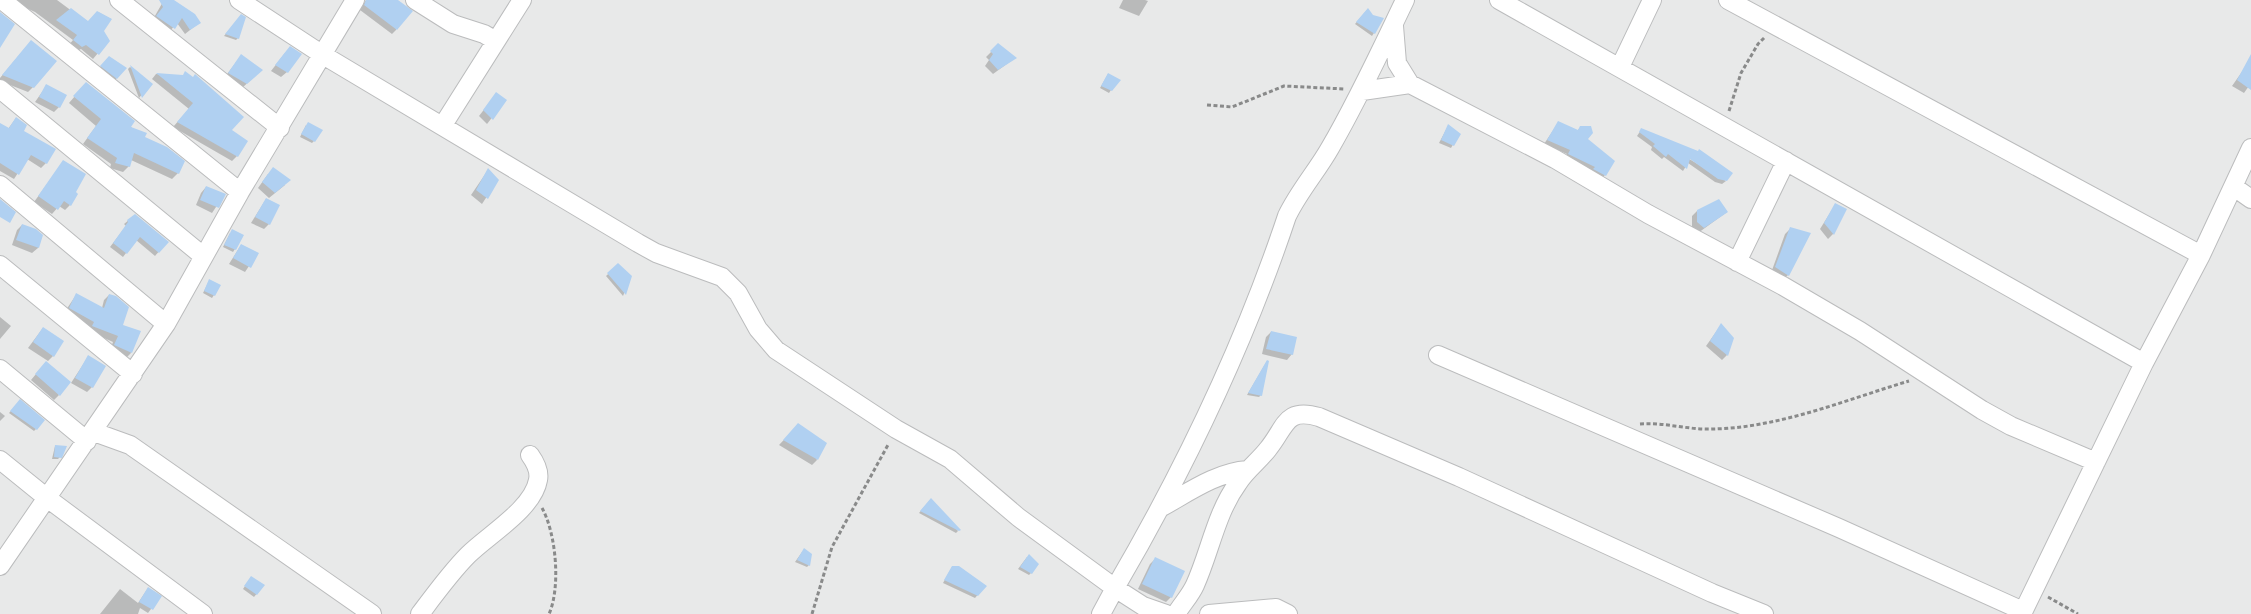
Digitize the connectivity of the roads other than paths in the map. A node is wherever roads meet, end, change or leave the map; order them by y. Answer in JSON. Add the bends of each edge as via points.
{"nodes":[{"id":1,"x":2,"y":0,"type":"edge"},
{"id":2,"x":119,"y":0,"type":"edge"},
{"id":3,"x":239,"y":0,"type":"edge"},
{"id":4,"x":355,"y":0,"type":"edge"},
{"id":5,"x":415,"y":0,"type":"edge"},
{"id":6,"x":522,"y":0,"type":"edge"},
{"id":7,"x":1405,"y":0,"type":"edge"},
{"id":8,"x":1499,"y":0,"type":"edge"},
{"id":9,"x":1652,"y":0,"type":"edge"},
{"id":10,"x":1728,"y":0,"type":"edge"},
{"id":11,"x":1394,"y":23,"type":"junction"},
{"id":12,"x":496,"y":41,"type":"junction"},
{"id":13,"x":323,"y":55,"type":"junction"},
{"id":14,"x":1620,"y":67,"type":"junction"},
{"id":15,"x":1410,"y":84,"type":"junction"},
{"id":16,"x":0,"y":89,"type":"edge"},
{"id":17,"x":1362,"y":91,"type":"junction"},
{"id":18,"x":442,"y":125,"type":"junction"},
{"id":19,"x":280,"y":128,"type":"junction"},
{"id":20,"x":2251,"y":148,"type":"edge"},
{"id":21,"x":1786,"y":161,"type":"junction"},
{"id":22,"x":0,"y":185,"type":"edge"},
{"id":23,"x":2234,"y":187,"type":"junction"},
{"id":24,"x":240,"y":192,"type":"junction"},
{"id":25,"x":2251,"y":199,"type":"edge"},
{"id":26,"x":2201,"y":255,"type":"junction"},
{"id":27,"x":203,"y":256,"type":"junction"},
{"id":28,"x":1737,"y":262,"type":"junction"},
{"id":29,"x":0,"y":265,"type":"edge"},
{"id":30,"x":166,"y":324,"type":"junction"},
{"id":31,"x":1438,"y":355,"type":"dead end"},
{"id":32,"x":2144,"y":363,"type":"junction"},
{"id":33,"x":0,"y":369,"type":"edge"},
{"id":34,"x":133,"y":374,"type":"junction"},
{"id":35,"x":90,"y":437,"type":"junction"},
{"id":36,"x":530,"y":455,"type":"dead end"},
{"id":37,"x":0,"y":460,"type":"edge"},
{"id":38,"x":2096,"y":462,"type":"junction"},
{"id":39,"x":1248,"y":470,"type":"junction"},
{"id":40,"x":47,"y":498,"type":"junction"},
{"id":41,"x":1162,"y":507,"type":"junction"},
{"id":42,"x":3,"y":556,"type":"edge"},
{"id":43,"x":1115,"y":588,"type":"junction"},
{"id":44,"x":357,"y":608,"type":"edge"},
{"id":45,"x":2023,"y":613,"type":"edge"},
{"id":46,"x":203,"y":614,"type":"edge"},
{"id":47,"x":372,"y":614,"type":"edge"},
{"id":48,"x":420,"y":614,"type":"edge"},
{"id":49,"x":1101,"y":614,"type":"edge"},
{"id":50,"x":1166,"y":614,"type":"edge"},
{"id":51,"x":1176,"y":614,"type":"edge"},
{"id":52,"x":1209,"y":614,"type":"edge"},
{"id":53,"x":1288,"y":614,"type":"edge"},
{"id":54,"x":1764,"y":614,"type":"edge"}],
"edges":[{"from":1,"to":24,"type":"street"},
{"from":2,"to":19,"type":"street"},
{"from":3,"to":13,"type":"street"},
{"from":4,"to":13,"type":"street"},
{"from":5,"to":12,"type":"street","via":[[459,28],[484,34]]},
{"from":6,"to":12,"type":"street"},
{"from":7,"to":11,"type":"street"},
{"from":8,"to":14,"type":"street"},
{"from":9,"to":14,"type":"street"},
{"from":10,"to":26,"type":"street"},
{"from":11,"to":15,"type":"street","via":[[1397,63]]},
{"from":11,"to":17,"type":"street"},
{"from":12,"to":18,"type":"street"},
{"from":13,"to":18,"type":"street"},
{"from":13,"to":19,"type":"street"},
{"from":14,"to":21,"type":"street"},
{"from":15,"to":17,"type":"street"},
{"from":15,"to":28,"type":"street","via":[[1555,159]]},
{"from":16,"to":27,"type":"street"},
{"from":17,"to":41,"type":"street","via":[[1330,148],[1294,201],[1247,324]]},
{"from":18,"to":43,"type":"street","via":[[656,253],[722,277],[734,288],[758,329],[776,350],[896,429],[950,459],[1018,517]]},
{"from":19,"to":24,"type":"street"},
{"from":20,"to":23,"type":"street"},
{"from":21,"to":28,"type":"street"},
{"from":21,"to":32,"type":"street"},
{"from":22,"to":30,"type":"street"},
{"from":23,"to":25,"type":"street"},
{"from":23,"to":26,"type":"street"},
{"from":24,"to":27,"type":"street"},
{"from":26,"to":32,"type":"street"},
{"from":27,"to":30,"type":"street"},
{"from":28,"to":38,"type":"street","via":[[1860,331],[1926,376],[2011,426]]},
{"from":29,"to":34,"type":"street"},
{"from":30,"to":34,"type":"street"},
{"from":31,"to":45,"type":"street"},
{"from":32,"to":38,"type":"street"},
{"from":33,"to":35,"type":"street"},
{"from":34,"to":35,"type":"street"},
{"from":35,"to":40,"type":"street"},
{"from":35,"to":44,"type":"street","via":[[130,445]]},
{"from":36,"to":48,"type":"street","via":[[538,469],[533,493],[520,510],[468,555]]},
{"from":37,"to":40,"type":"street"},
{"from":38,"to":45,"type":"street"},
{"from":39,"to":41,"type":"street","via":[[1207,482]]},
{"from":39,"to":51,"type":"street","via":[[1229,499],[1195,584]]},
{"from":39,"to":54,"type":"street","via":[[1275,441],[1286,422],[1294,415],[1307,414],[1459,477]]},
{"from":40,"to":42,"type":"street"},
{"from":40,"to":46,"type":"street"},
{"from":41,"to":43,"type":"street"},
{"from":43,"to":49,"type":"street"},
{"from":43,"to":50,"type":"street","via":[[1143,606]]},
{"from":44,"to":47,"type":"street"},
{"from":52,"to":53,"type":"street","via":[[1276,608]]}]}
